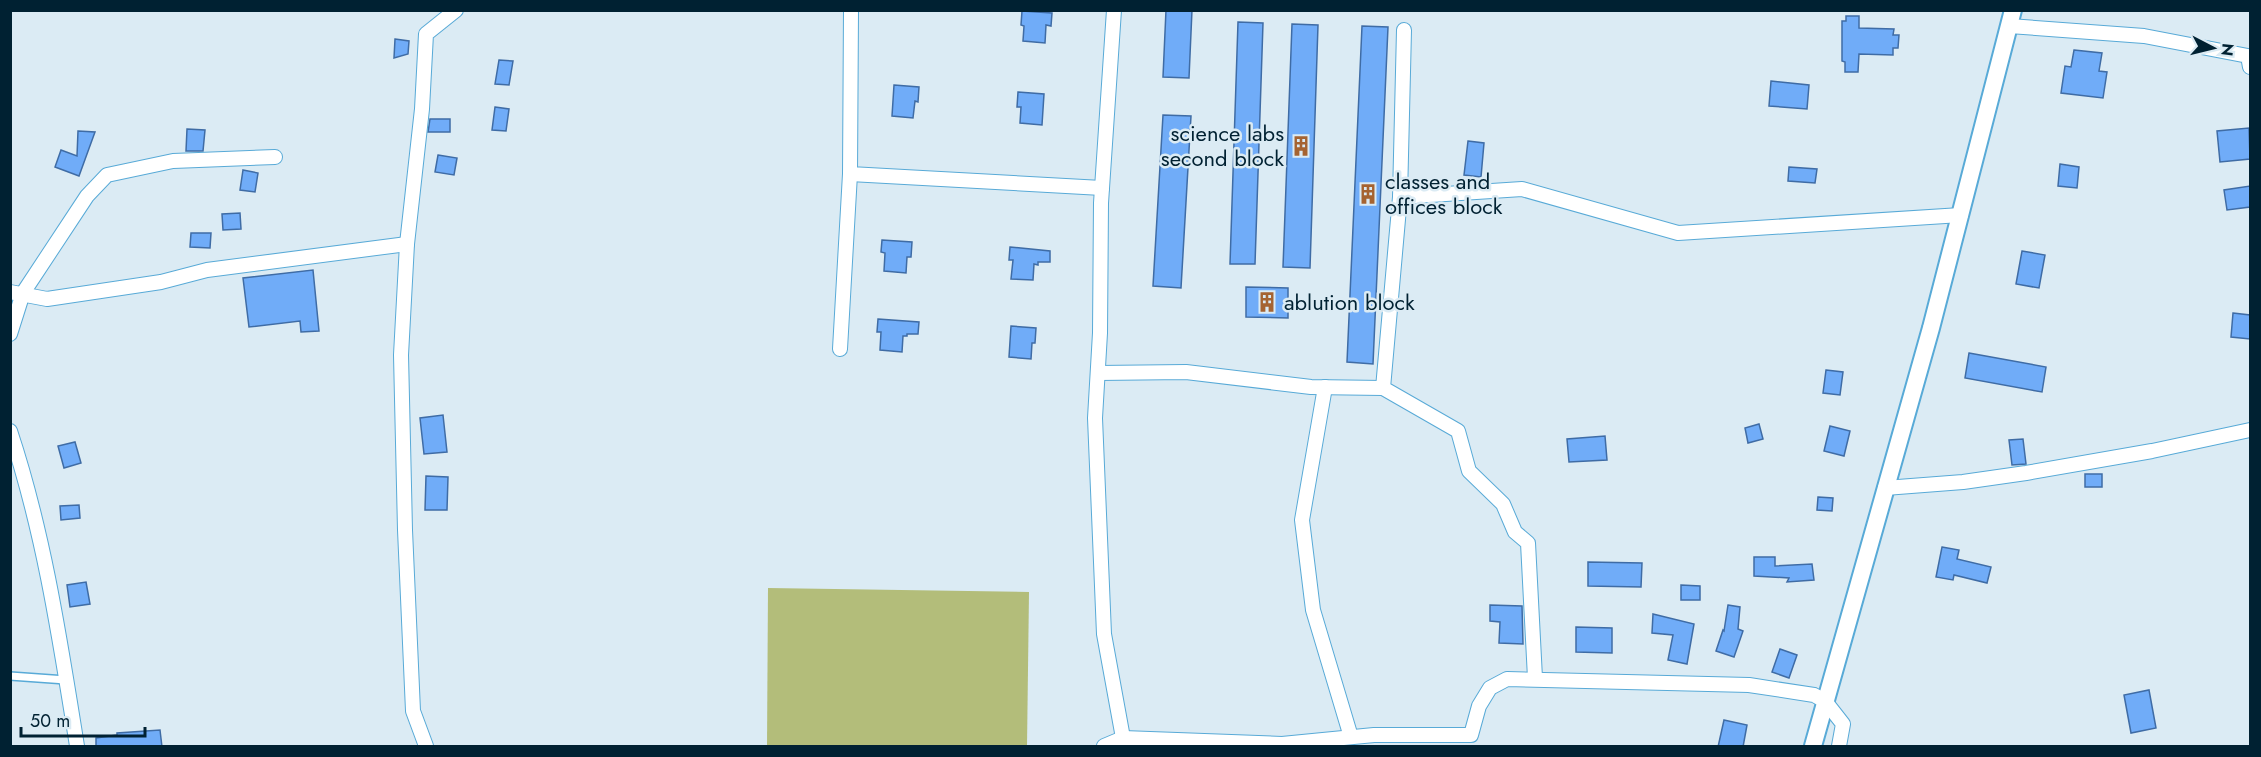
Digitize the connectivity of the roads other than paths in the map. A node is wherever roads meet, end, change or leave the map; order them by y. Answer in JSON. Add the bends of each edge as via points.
{"nodes":[{"id":1,"x":456,"y":10,"type":"edge"},
{"id":2,"x":851,"y":10,"type":"edge"},
{"id":3,"x":1114,"y":10,"type":"edge"},
{"id":4,"x":2011,"y":18,"type":"edge"},
{"id":5,"x":1404,"y":30,"type":"dead end"},
{"id":6,"x":2250,"y":67,"type":"edge"},
{"id":7,"x":275,"y":157,"type":"dead end"},
{"id":8,"x":850,"y":174,"type":"junction"},
{"id":9,"x":1102,"y":188,"type":"junction"},
{"id":10,"x":1400,"y":197,"type":"junction"},
{"id":11,"x":1961,"y":215,"type":"junction"},
{"id":12,"x":407,"y":244,"type":"junction"},
{"id":13,"x":17,"y":293,"type":"edge"},
{"id":14,"x":10,"y":334,"type":"edge"},
{"id":15,"x":840,"y":349,"type":"dead end"},
{"id":16,"x":1098,"y":373,"type":"junction"},
{"id":17,"x":1325,"y":387,"type":"junction"},
{"id":18,"x":1383,"y":388,"type":"junction"},
{"id":19,"x":10,"y":430,"type":"edge"},
{"id":20,"x":2250,"y":430,"type":"edge"},
{"id":21,"x":1885,"y":488,"type":"junction"},
{"id":22,"x":10,"y":676,"type":"edge"},
{"id":23,"x":1535,"y":678,"type":"junction"},
{"id":24,"x":66,"y":680,"type":"junction"},
{"id":25,"x":1825,"y":701,"type":"junction"},
{"id":26,"x":1351,"y":737,"type":"junction"},
{"id":27,"x":1123,"y":742,"type":"edge"},
{"id":28,"x":77,"y":747,"type":"edge"},
{"id":29,"x":426,"y":747,"type":"edge"},
{"id":30,"x":1104,"y":747,"type":"edge"},
{"id":31,"x":1813,"y":747,"type":"edge"},
{"id":32,"x":1839,"y":747,"type":"edge"}],
"edges":[{"from":1,"to":12,"type":"street","via":[[426,34]]},
{"from":2,"to":8,"type":"street"},
{"from":3,"to":9,"type":"street"},
{"from":4,"to":6,"type":"street","via":[[2144,36],[2248,56]]},
{"from":4,"to":11,"type":"street"},
{"from":5,"to":10,"type":"street"},
{"from":7,"to":13,"type":"street","via":[[173,161],[107,175],[87,196]]},
{"from":8,"to":9,"type":"street"},
{"from":8,"to":15,"type":"street"},
{"from":9,"to":16,"type":"street"},
{"from":10,"to":11,"type":"street","via":[[1522,189],[1677,232]]},
{"from":10,"to":18,"type":"street"},
{"from":11,"to":21,"type":"street"},
{"from":12,"to":13,"type":"street","via":[[207,270],[161,282],[47,299]]},
{"from":12,"to":29,"type":"street","via":[[401,355],[405,530],[413,711]]},
{"from":13,"to":14,"type":"street"},
{"from":16,"to":17,"type":"street","via":[[1186,372]]},
{"from":16,"to":27,"type":"street","via":[[1095,418],[1104,634]]},
{"from":17,"to":18,"type":"street"},
{"from":17,"to":26,"type":"street","via":[[1302,520],[1313,610]]},
{"from":18,"to":23,"type":"street","via":[[1458,431],[1469,471],[1503,504],[1515,532],[1528,543]]},
{"from":19,"to":24,"type":"street","via":[[23,468],[54,606]]},
{"from":20,"to":21,"type":"street","via":[[2026,473]]},
{"from":21,"to":25,"type":"street"},
{"from":22,"to":24,"type":"lane"},
{"from":23,"to":25,"type":"street","via":[[1749,685],[1814,695]]},
{"from":23,"to":26,"type":"street","via":[[1507,679],[1490,688],[1479,706],[1471,735]]},
{"from":24,"to":28,"type":"street"},
{"from":25,"to":31,"type":"street"},
{"from":25,"to":32,"type":"street","via":[[1843,724]]},
{"from":26,"to":27,"type":"street","via":[[1282,744]]},
{"from":27,"to":30,"type":"street"}]}
